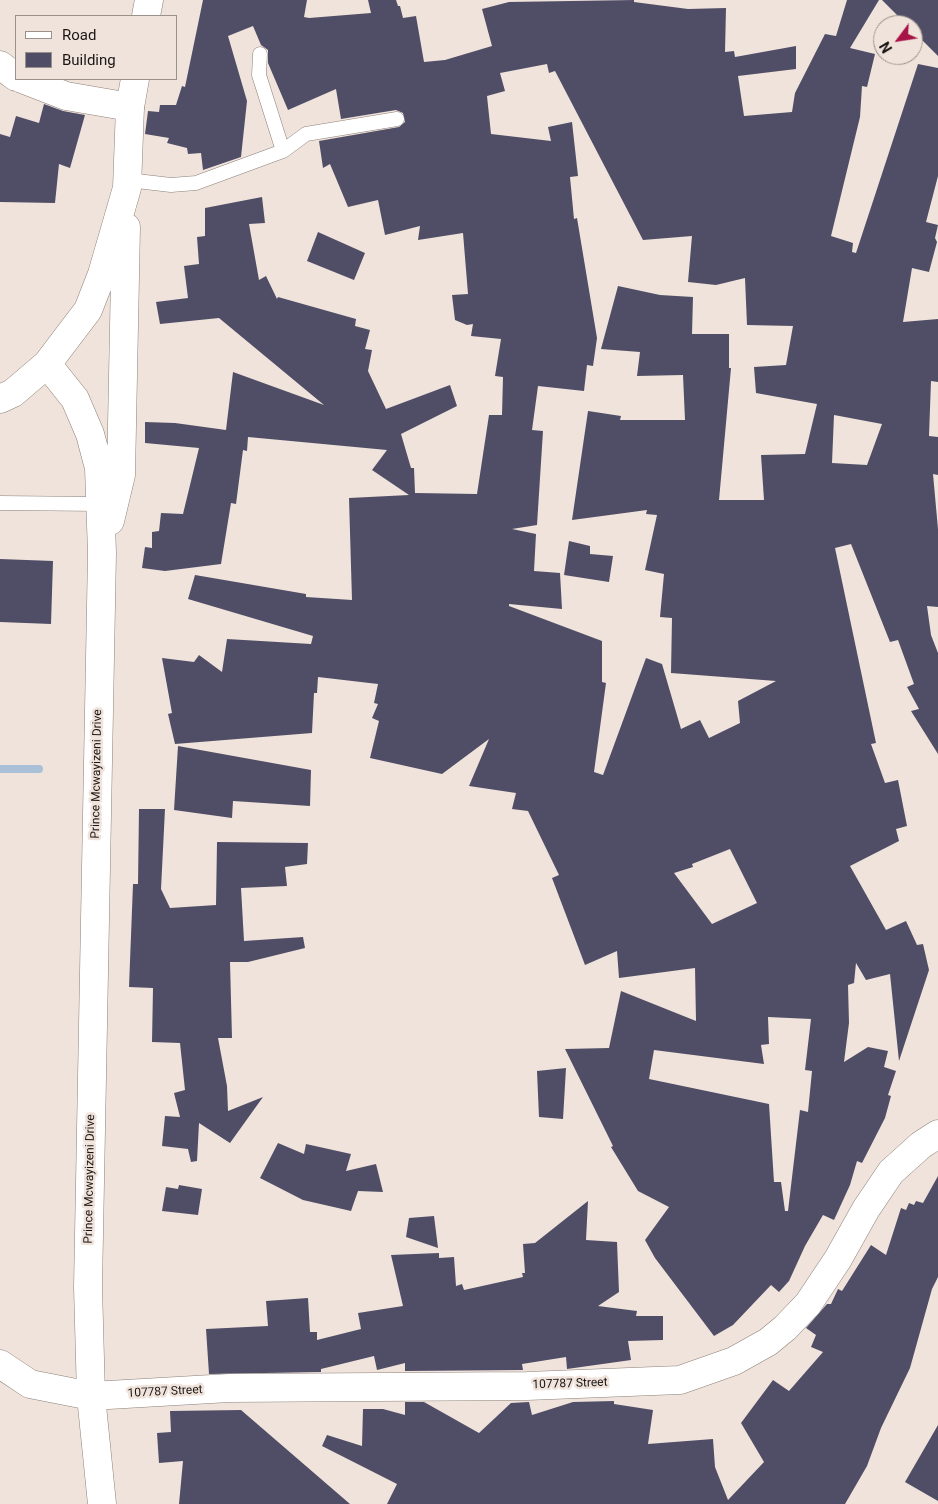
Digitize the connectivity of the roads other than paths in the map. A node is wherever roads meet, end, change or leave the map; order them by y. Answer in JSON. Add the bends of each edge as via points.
{"nodes":[{"id":1,"x":149,"y":0,"type":"edge"},
{"id":2,"x":146,"y":15,"type":"edge"},
{"id":3,"x":260,"y":54,"type":"dead end"},
{"id":4,"x":0,"y":66,"type":"edge"},
{"id":5,"x":15,"y":75,"type":"edge"},
{"id":6,"x":25,"y":80,"type":"edge"},
{"id":7,"x":135,"y":80,"type":"edge"},
{"id":8,"x":130,"y":107,"type":"junction"},
{"id":9,"x":397,"y":119,"type":"dead end"},
{"id":10,"x":283,"y":151,"type":"junction"},
{"id":11,"x":127,"y":184,"type":"junction"},
{"id":12,"x":47,"y":364,"type":"junction"},
{"id":13,"x":0,"y":399,"type":"edge"},
{"id":14,"x":0,"y":503,"type":"edge"},
{"id":15,"x":100,"y":504,"type":"junction"},
{"id":16,"x":102,"y":553,"type":"junction"},
{"id":17,"x":938,"y":1134,"type":"edge"},
{"id":18,"x":0,"y":1364,"type":"edge"},
{"id":19,"x":91,"y":1396,"type":"junction"},
{"id":20,"x":102,"y":1504,"type":"edge"}],
"edges":[{"from":1,"to":2,"type":"street"},
{"from":3,"to":10,"type":"lane","via":[[260,75]]},
{"from":4,"to":5,"type":"street"},
{"from":6,"to":8,"type":"street","via":[[66,96]]},
{"from":7,"to":8,"type":"street"},
{"from":8,"to":11,"type":"street"},
{"from":9,"to":10,"type":"lane","via":[[306,134]]},
{"from":10,"to":11,"type":"lane","via":[[196,183]]},
{"from":11,"to":12,"type":"street","via":[[102,274],[88,310]]},
{"from":11,"to":16,"type":"street","via":[[121,475]]},
{"from":12,"to":13,"type":"street","via":[[13,393]]},
{"from":12,"to":15,"type":"street","name":"Prince Mcwayizeni Drive","via":[[75,399],[90,434],[99,468]]},
{"from":14,"to":15,"type":"lane"},
{"from":15,"to":16,"type":"street","name":"Prince Mcwayizeni Drive"},
{"from":16,"to":19,"type":"street","name":"Prince Mcwayizeni Drive","via":[[88,1277]]},
{"from":17,"to":19,"type":"street","name":"107787 Street","via":[[920,1145],[891,1172],[808,1304],[785,1328],[768,1342],[722,1366],[680,1380],[527,1386],[229,1388]]},
{"from":18,"to":19,"type":"street","name":"107787 Street","via":[[30,1384]]},
{"from":19,"to":20,"type":"street","name":"Prince Mcwayizeni Drive"}]}
